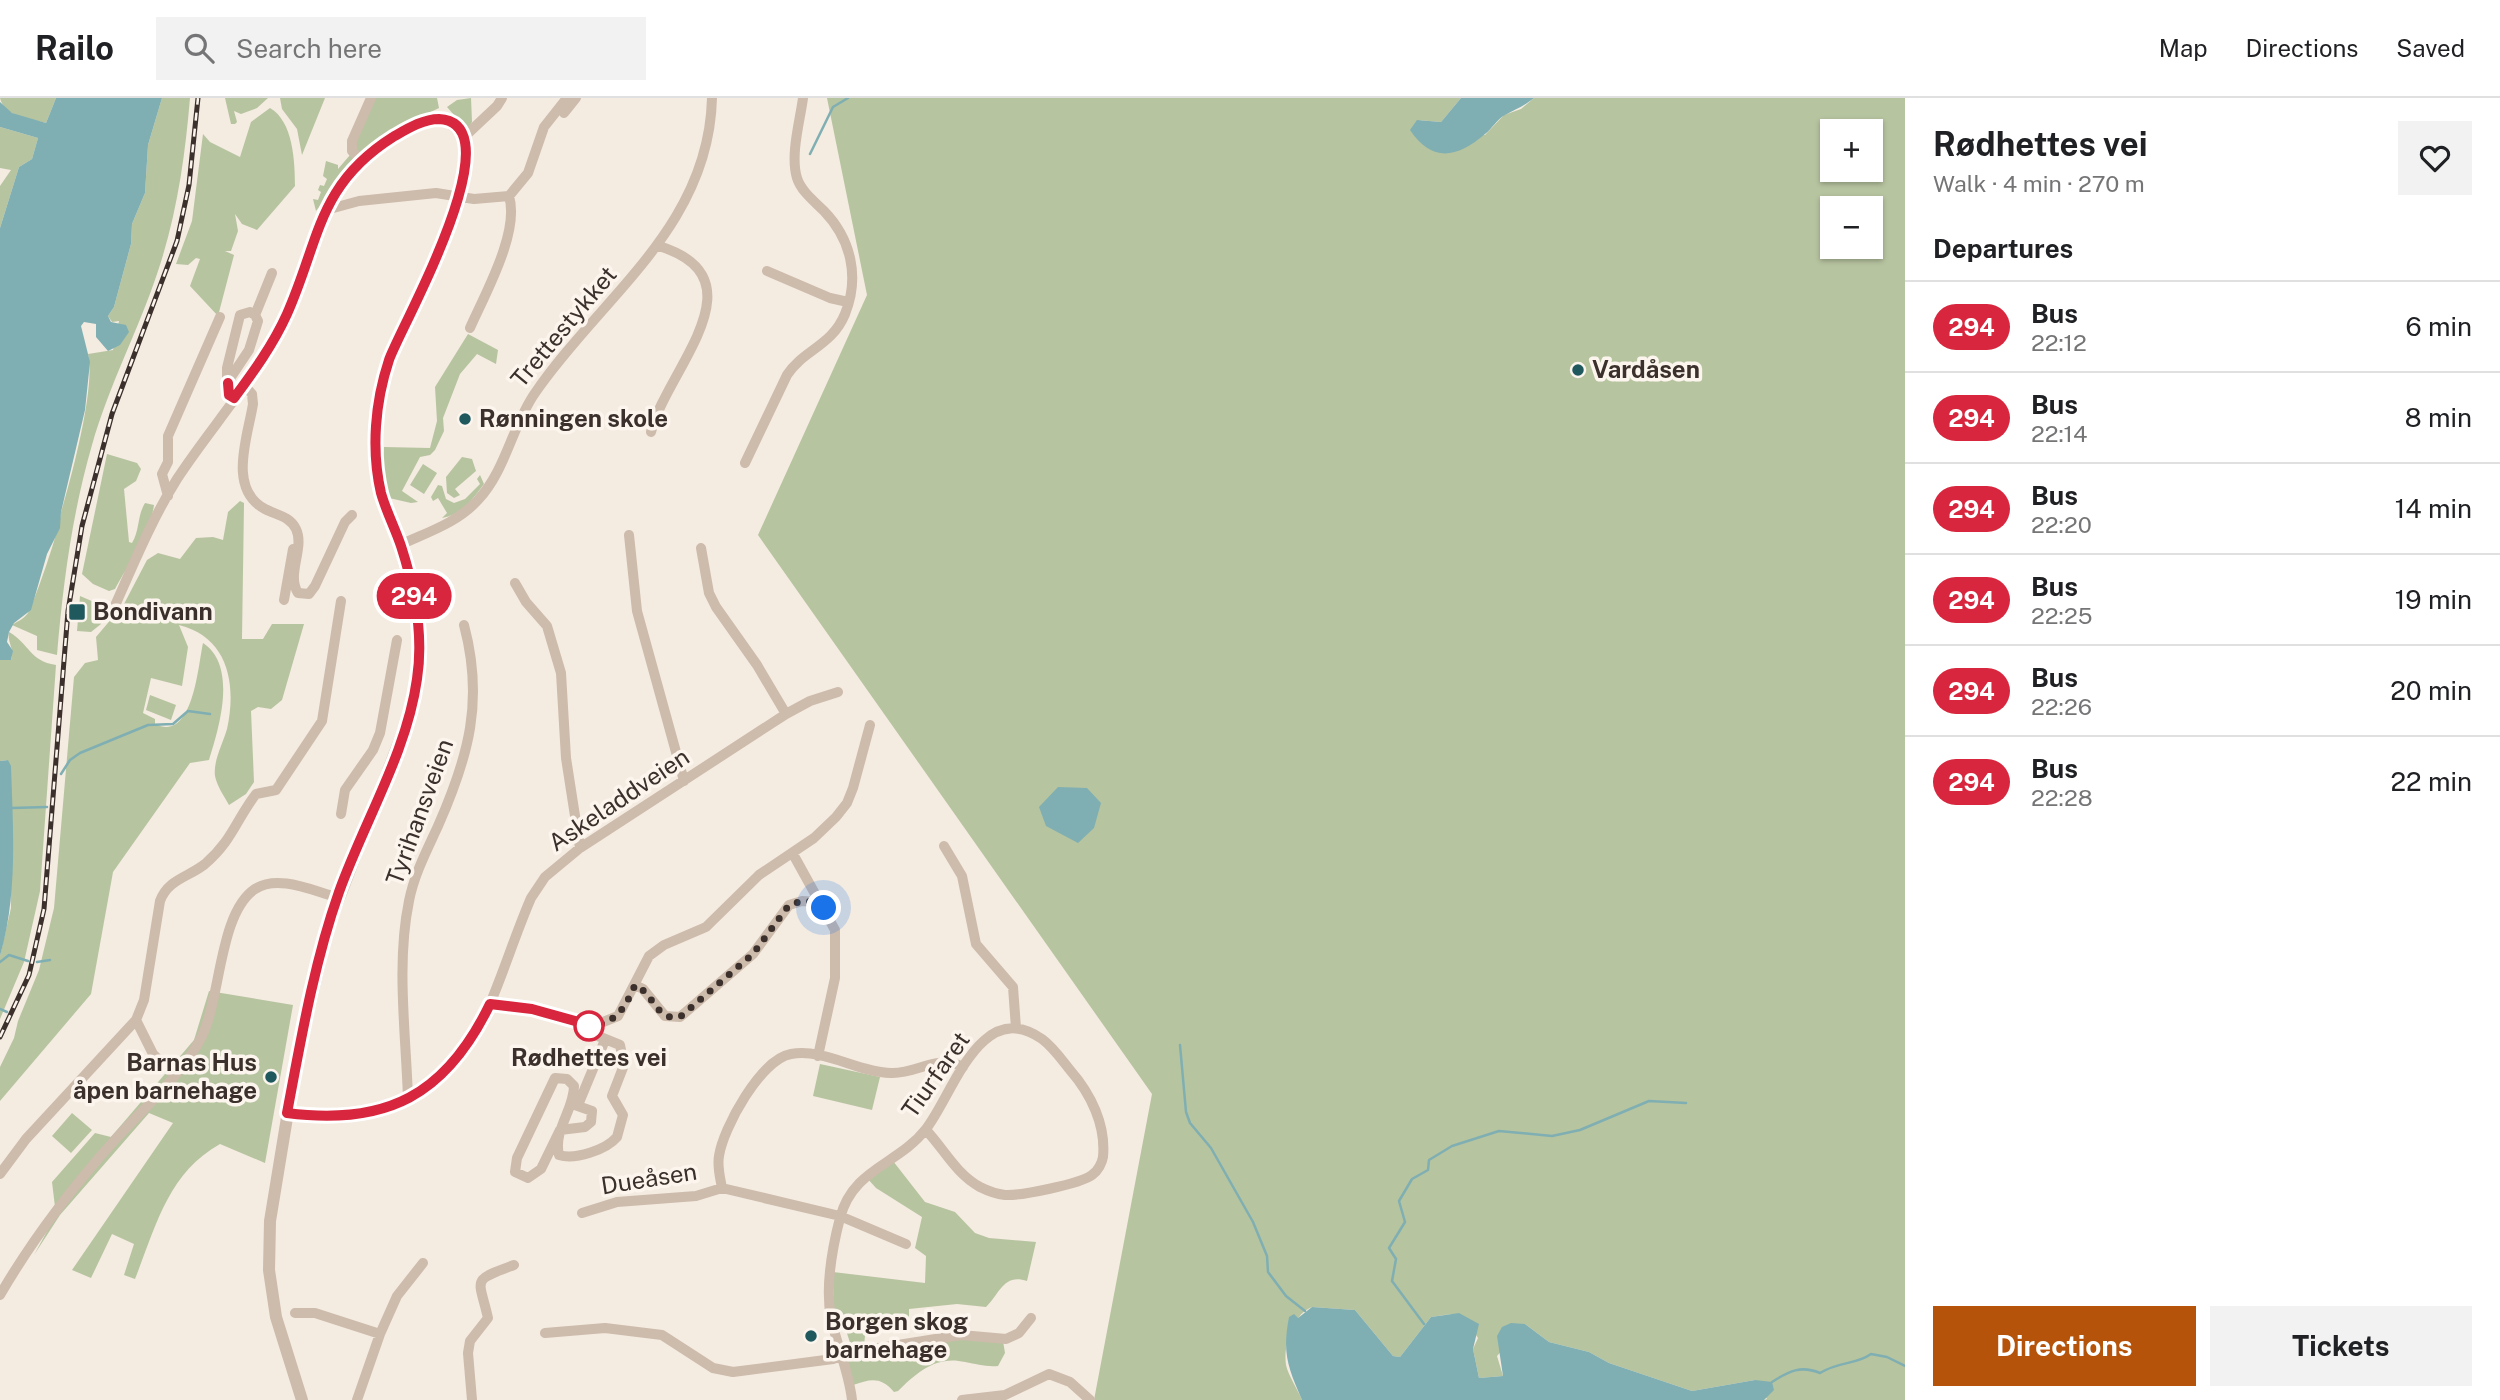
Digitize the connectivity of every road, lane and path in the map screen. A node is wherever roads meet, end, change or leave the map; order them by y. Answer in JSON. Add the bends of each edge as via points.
{"nodes":[{"id":1,"x":371,"y":98,"type":"edge"},
{"id":2,"x":502,"y":98,"type":"edge"},
{"id":3,"x":568,"y":98,"type":"edge"},
{"id":4,"x":576,"y":98,"type":"edge"},
{"id":5,"x":712,"y":98,"type":"edge"},
{"id":6,"x":803,"y":98,"type":"edge"},
{"id":7,"x":544,"y":127,"type":"junction"},
{"id":8,"x":463,"y":138,"type":"junction"},
{"id":9,"x":360,"y":159,"type":"junction"},
{"id":10,"x":509,"y":196,"type":"junction"},
{"id":11,"x":460,"y":198,"type":"junction"},
{"id":12,"x":326,"y":210,"type":"junction"},
{"id":13,"x":659,"y":246,"type":"junction"},
{"id":14,"x":767,"y":271,"type":"dead end"},
{"id":15,"x":272,"y":273,"type":"dead end"},
{"id":16,"x":848,"y":302,"type":"junction"},
{"id":17,"x":255,"y":315,"type":"junction"},
{"id":18,"x":220,"y":317,"type":"dead end"},
{"id":19,"x":470,"y":328,"type":"dead end"},
{"id":20,"x":244,"y":385,"type":"junction"},
{"id":21,"x":652,"y":432,"type":"dead end"},
{"id":22,"x":745,"y":463,"type":"dead end"},
{"id":23,"x":168,"y":496,"type":"junction"},
{"id":24,"x":352,"y":515,"type":"dead end"},
{"id":25,"x":629,"y":535,"type":"dead end"},
{"id":26,"x":297,"y":543,"type":"junction"},
{"id":27,"x":400,"y":545,"type":"junction"},
{"id":28,"x":701,"y":548,"type":"dead end"},
{"id":29,"x":515,"y":583,"type":"dead end"},
{"id":30,"x":284,"y":600,"type":"dead end"},
{"id":31,"x":341,"y":601,"type":"dead end"},
{"id":32,"x":114,"y":608,"type":"dead end"},
{"id":33,"x":464,"y":625,"type":"dead end"},
{"id":34,"x":397,"y":640,"type":"dead end"},
{"id":35,"x":838,"y":692,"type":"dead end"},
{"id":36,"x":786,"y":714,"type":"junction"},
{"id":37,"x":870,"y":725,"type":"dead end"},
{"id":38,"x":684,"y":781,"type":"junction"},
{"id":39,"x":341,"y":814,"type":"dead end"},
{"id":40,"x":944,"y":846,"type":"dead end"},
{"id":41,"x":580,"y":848,"type":"junction"},
{"id":42,"x":793,"y":854,"type":"junction"},
{"id":43,"x":337,"y":897,"type":"junction"},
{"id":44,"x":818,"y":902,"type":"junction"},
{"id":45,"x":155,"y":983,"type":"dead end"},
{"id":46,"x":635,"y":985,"type":"junction"},
{"id":47,"x":145,"y":991,"type":"junction"},
{"id":48,"x":490,"y":1004,"type":"junction"},
{"id":49,"x":136,"y":1020,"type":"junction"},
{"id":50,"x":1016,"y":1028,"type":"junction"},
{"id":51,"x":593,"y":1034,"type":"dead end"},
{"id":52,"x":606,"y":1040,"type":"junction"},
{"id":53,"x":818,"y":1056,"type":"junction"},
{"id":54,"x":963,"y":1066,"type":"junction"},
{"id":55,"x":174,"y":1075,"type":"junction"},
{"id":56,"x":408,"y":1099,"type":"junction"},
{"id":57,"x":575,"y":1105,"type":"junction"},
{"id":58,"x":287,"y":1113,"type":"junction"},
{"id":59,"x":560,"y":1130,"type":"junction"},
{"id":60,"x":926,"y":1130,"type":"junction"},
{"id":61,"x":0,"y":1174,"type":"edge"},
{"id":62,"x":722,"y":1188,"type":"junction"},
{"id":63,"x":582,"y":1213,"type":"dead end"},
{"id":64,"x":840,"y":1216,"type":"junction"},
{"id":65,"x":906,"y":1244,"type":"dead end"},
{"id":66,"x":423,"y":1263,"type":"dead end"},
{"id":67,"x":514,"y":1265,"type":"dead end"},
{"id":68,"x":0,"y":1296,"type":"edge"},
{"id":69,"x":295,"y":1312,"type":"dead end"},
{"id":70,"x":1031,"y":1318,"type":"dead end"},
{"id":71,"x":545,"y":1333,"type":"dead end"},
{"id":72,"x":380,"y":1335,"type":"junction"},
{"id":73,"x":841,"y":1356,"type":"junction"},
{"id":74,"x":302,"y":1400,"type":"edge"},
{"id":75,"x":357,"y":1400,"type":"edge"},
{"id":76,"x":472,"y":1400,"type":"edge"},
{"id":77,"x":852,"y":1400,"type":"edge"},
{"id":78,"x":962,"y":1400,"type":"edge"},
{"id":79,"x":1090,"y":1400,"type":"edge"}],
"edges":[{"from":1,"to":9,"type":"street","via":[[352,141],[352,151]]},
{"from":2,"to":8,"type":"street"},
{"from":3,"to":7,"type":"street"},
{"from":4,"to":7,"type":"street"},
{"from":5,"to":13,"type":"street","name":"Trettestykket","via":[[695,177]]},
{"from":6,"to":16,"type":"street","via":[[797,179],[843,234],[852,259]]},
{"from":7,"to":10,"type":"street","via":[[528,173]]},
{"from":8,"to":9,"type":"street","via":[[443,119],[428,120]]},
{"from":8,"to":11,"type":"street"},
{"from":9,"to":12,"type":"street"},
{"from":10,"to":11,"type":"street"},
{"from":10,"to":19,"type":"street","via":[[512,216],[504,247]]},
{"from":11,"to":12,"type":"street","via":[[425,194],[359,201]]},
{"from":11,"to":27,"type":"street","via":[[390,358],[380,393],[377,467],[383,500]]},
{"from":12,"to":20,"type":"street","via":[[287,313]]},
{"from":13,"to":21,"type":"street","via":[[696,265],[708,298],[704,321],[658,409]]},
{"from":13,"to":27,"type":"street","name":"Trettestykket","via":[[544,380],[523,411],[499,469],[480,499],[449,523]]},
{"from":14,"to":16,"type":"street"},
{"from":15,"to":17,"type":"street"},
{"from":16,"to":22,"type":"street","via":[[845,315],[826,343],[792,368]]},
{"from":17,"to":17,"type":"street","via":[[258,321],[249,350],[228,383],[237,322],[244,313]]},
{"from":18,"to":23,"type":"street","via":[[168,436],[168,462],[162,474]]},
{"from":20,"to":23,"type":"street"},
{"from":20,"to":26,"type":"street","via":[[253,404],[243,467],[245,489],[262,508],[291,520]]},
{"from":23,"to":32,"type":"street"},
{"from":24,"to":26,"type":"street","via":[[315,586],[304,594],[294,586]]},
{"from":25,"to":38,"type":"street","via":[[637,611]]},
{"from":26,"to":30,"type":"street","via":[[290,554]]},
{"from":27,"to":43,"type":"street","via":[[419,625],[417,678],[409,716]]},
{"from":28,"to":36,"type":"street","via":[[712,600]]},
{"from":29,"to":41,"type":"street","via":[[547,626],[561,673],[566,758]]},
{"from":31,"to":47,"type":"street","via":[[316,734],[276,790],[256,794],[223,847],[161,896]]},
{"from":33,"to":56,"type":"street","name":"Tyrihansveien","via":[[473,657],[471,732],[460,776],[420,867],[405,925]]},
{"from":34,"to":39,"type":"street","via":[[380,733],[345,790]]},
{"from":35,"to":36,"type":"street","name":"Askeladdveien"},
{"from":36,"to":38,"type":"street","name":"Askeladdveien"},
{"from":37,"to":42,"type":"street","via":[[847,803]]},
{"from":38,"to":41,"type":"street","name":"Askeladdveien"},
{"from":40,"to":50,"type":"street","via":[[962,876],[976,944],[1013,986]]},
{"from":41,"to":48,"type":"street","name":"Askeladdveien","via":[[536,888]]},
{"from":42,"to":44,"type":"street"},
{"from":42,"to":46,"type":"street","via":[[759,875],[706,926],[649,956]]},
{"from":43,"to":55,"type":"street","via":[[272,883],[245,898],[232,923],[206,1026]]},
{"from":43,"to":58,"type":"street","via":[[313,984]]},
{"from":44,"to":46,"type":"street","via":[[789,905],[753,954],[680,1017],[665,1016]]},
{"from":44,"to":53,"type":"street","via":[[830,917],[836,942],[835,978]]},
{"from":45,"to":47,"type":"street"},
{"from":46,"to":48,"type":"street","via":[[618,1016],[593,1026],[532,1009]]},
{"from":47,"to":49,"type":"street"},
{"from":48,"to":56,"type":"street","name":"Askeladdveien","via":[[464,1052],[440,1077]]},
{"from":49,"to":55,"type":"street","via":[[153,1054]]},
{"from":49,"to":61,"type":"street","via":[[26,1139]]},
{"from":50,"to":54,"type":"street","name":"Tiurfaret","via":[[979,1044]]},
{"from":50,"to":60,"type":"street","via":[[1044,1040],[1086,1088],[1098,1119],[1103,1155],[1092,1175],[1014,1195],[992,1193],[966,1179]]},
{"from":51,"to":52,"type":"street"},
{"from":52,"to":57,"type":"street"},
{"from":52,"to":59,"type":"street","via":[[621,1045],[625,1056],[612,1096],[623,1115],[617,1137],[607,1146],[563,1156],[558,1151]]},
{"from":53,"to":54,"type":"street","name":"Dueåsen","via":[[882,1073],[907,1072],[936,1061]]},
{"from":53,"to":62,"type":"street","name":"Dueåsen","via":[[791,1054],[765,1068],[721,1147]]},
{"from":54,"to":60,"type":"street","name":"Tiurfaret"},
{"from":55,"to":68,"type":"street","via":[[51,1217]]},
{"from":56,"to":58,"type":"street","name":"Askeladdveien","via":[[365,1112]]},
{"from":57,"to":59,"type":"street"},
{"from":57,"to":59,"type":"street","via":[[592,1111],[591,1122]]},
{"from":57,"to":59,"type":"street","via":[[574,1086],[567,1079],[555,1078],[517,1158],[518,1175],[528,1178],[541,1169]]},
{"from":58,"to":74,"type":"street","via":[[270,1221],[269,1270],[275,1317]]},
{"from":60,"to":64,"type":"street","name":"Tiurfaret","via":[[863,1177]]},
{"from":62,"to":63,"type":"street","name":"Dueåsen","via":[[696,1196],[617,1202]]},
{"from":62,"to":64,"type":"street","name":"Dueåsen"},
{"from":64,"to":65,"type":"street"},
{"from":64,"to":73,"type":"street","name":"Tiurfaret","via":[[829,1290]]},
{"from":66,"to":72,"type":"street","via":[[397,1296]]},
{"from":67,"to":76,"type":"street","via":[[486,1275],[481,1282],[479,1294],[488,1318],[470,1340]]},
{"from":69,"to":72,"type":"street","via":[[314,1313]]},
{"from":70,"to":73,"type":"street","via":[[1019,1333],[1006,1339],[971,1334]]},
{"from":71,"to":73,"type":"street","via":[[606,1328],[662,1335],[713,1368],[733,1372]]},
{"from":72,"to":75,"type":"street"},
{"from":73,"to":77,"type":"street","name":"Tiurfaret"},
{"from":78,"to":79,"type":"street","via":[[1005,1395],[1049,1374],[1070,1382]]}]}
